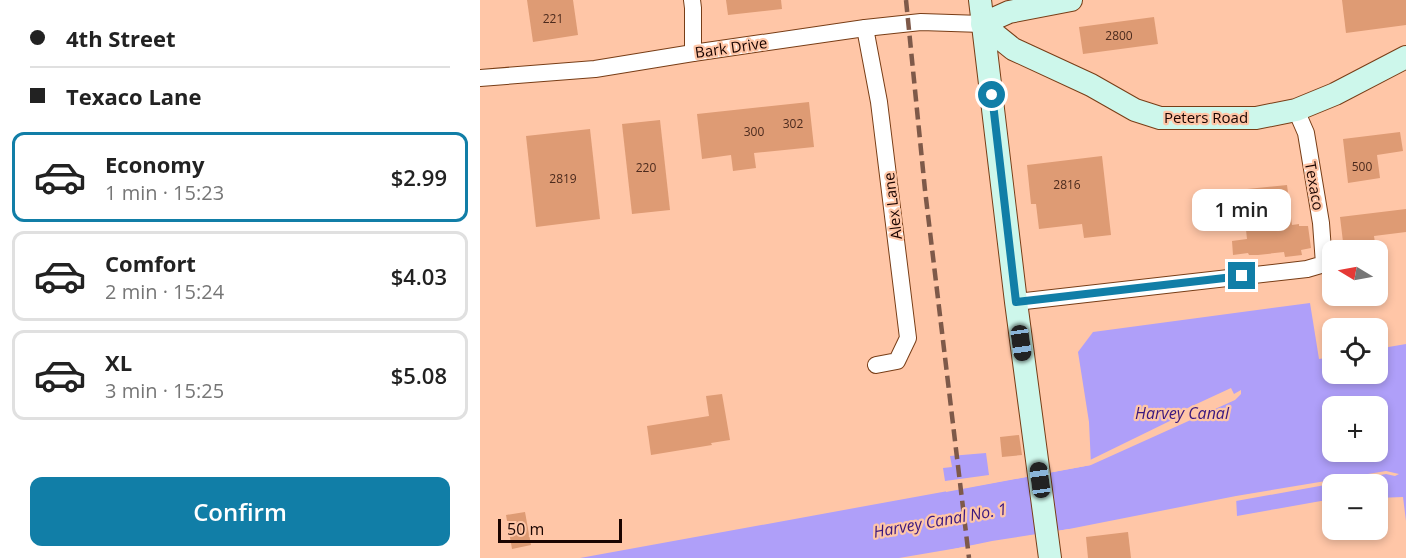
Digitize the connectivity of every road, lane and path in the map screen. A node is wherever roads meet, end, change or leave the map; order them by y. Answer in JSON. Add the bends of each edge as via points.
{"nodes":[{"id":1,"x":692,"y":0,"type":"edge"},
{"id":2,"x":980,"y":0,"type":"edge"},
{"id":3,"x":1071,"y":0,"type":"edge"},
{"id":4,"x":982,"y":24,"type":"junction"},
{"id":5,"x":865,"y":28,"type":"junction"},
{"id":6,"x":693,"y":53,"type":"junction"},
{"id":7,"x":1406,"y":57,"type":"edge"},
{"id":8,"x":480,"y":78,"type":"edge"},
{"id":9,"x":1296,"y":110,"type":"junction"},
{"id":10,"x":1016,"y":302,"type":"junction"},
{"id":11,"x":876,"y":365,"type":"dead end"},
{"id":12,"x":1049,"y":552,"type":"edge"}],
"edges":[{"from":1,"to":6,"type":"street"},
{"from":2,"to":4,"type":"main road"},
{"from":3,"to":4,"type":"main road","via":[[1009,12]]},
{"from":4,"to":5,"type":"street","name":"Bark Drive","via":[[921,22]]},
{"from":4,"to":9,"type":"main road","name":"Peters Road","via":[[1013,50],[1091,85],[1135,110],[1160,118],[1257,117]]},
{"from":4,"to":10,"type":"main road"},
{"from":5,"to":6,"type":"street","name":"Bark Drive"},
{"from":5,"to":11,"type":"street","name":"Alex Lane","via":[[879,102],[908,338],[897,361]]},
{"from":6,"to":8,"type":"street","name":"Bark Drive","via":[[595,69]]},
{"from":7,"to":9,"type":"main road","name":"Peters Road"},
{"from":9,"to":10,"type":"street","name":"Texaco","via":[[1306,133],[1322,223],[1324,264]]},
{"from":10,"to":12,"type":"main road"}]}
